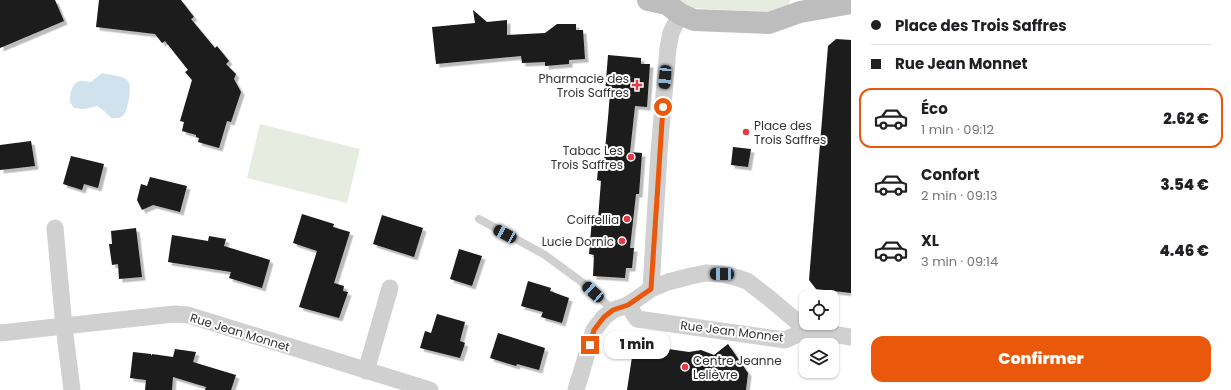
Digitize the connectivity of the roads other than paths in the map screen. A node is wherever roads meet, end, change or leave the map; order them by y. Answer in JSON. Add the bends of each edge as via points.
{"nodes":[{"id":1,"x":648,"y":0,"type":"edge"},
{"id":2,"x":851,"y":3,"type":"edge"},
{"id":3,"x":797,"y":6,"type":"edge"},
{"id":4,"x":673,"y":7,"type":"edge"},
{"id":5,"x":478,"y":219,"type":"dead end"},
{"id":6,"x":55,"y":228,"type":"dead end"},
{"id":7,"x":390,"y":288,"type":"dead end"},
{"id":8,"x":651,"y":289,"type":"junction"},
{"id":9,"x":621,"y":308,"type":"junction"},
{"id":10,"x":799,"y":324,"type":"edge"},
{"id":11,"x":64,"y":327,"type":"junction"},
{"id":12,"x":806,"y":330,"type":"joint"},
{"id":13,"x":0,"y":333,"type":"edge"},
{"id":14,"x":851,"y":337,"type":"edge"},
{"id":15,"x":366,"y":371,"type":"junction"},
{"id":16,"x":72,"y":390,"type":"edge"},
{"id":17,"x":430,"y":390,"type":"edge"},
{"id":18,"x":576,"y":390,"type":"edge"}],
"edges":[{"from":1,"to":4,"type":"street"},
{"from":2,"to":3,"type":"street"},
{"from":3,"to":4,"type":"street","via":[[769,23],[694,20]]},
{"from":4,"to":8,"type":"street","via":[[659,152]]},
{"from":5,"to":9,"type":"lane","via":[[545,255]]},
{"from":6,"to":11,"type":"street"},
{"from":7,"to":15,"type":"street"},
{"from":8,"to":9,"type":"street","name":"Rue Jean Monnet"},
{"from":8,"to":10,"type":"street","name":"Rue Jean Monnet","via":[[706,273],[722,274],[738,278],[758,288]]},
{"from":9,"to":12,"type":"street","name":"Rue Jean Monnet","via":[[637,319],[785,340]]},
{"from":9,"to":18,"type":"street","name":"Rue Jean Monnet","via":[[604,317],[594,330]]},
{"from":11,"to":13,"type":"street","name":"Rue Jean Monnet"},
{"from":11,"to":15,"type":"street","name":"Rue Jean Monnet","via":[[174,314],[188,315]]},
{"from":11,"to":16,"type":"street"},
{"from":12,"to":14,"type":"street"},
{"from":15,"to":17,"type":"street","name":"Rue Jean Monnet"}]}
